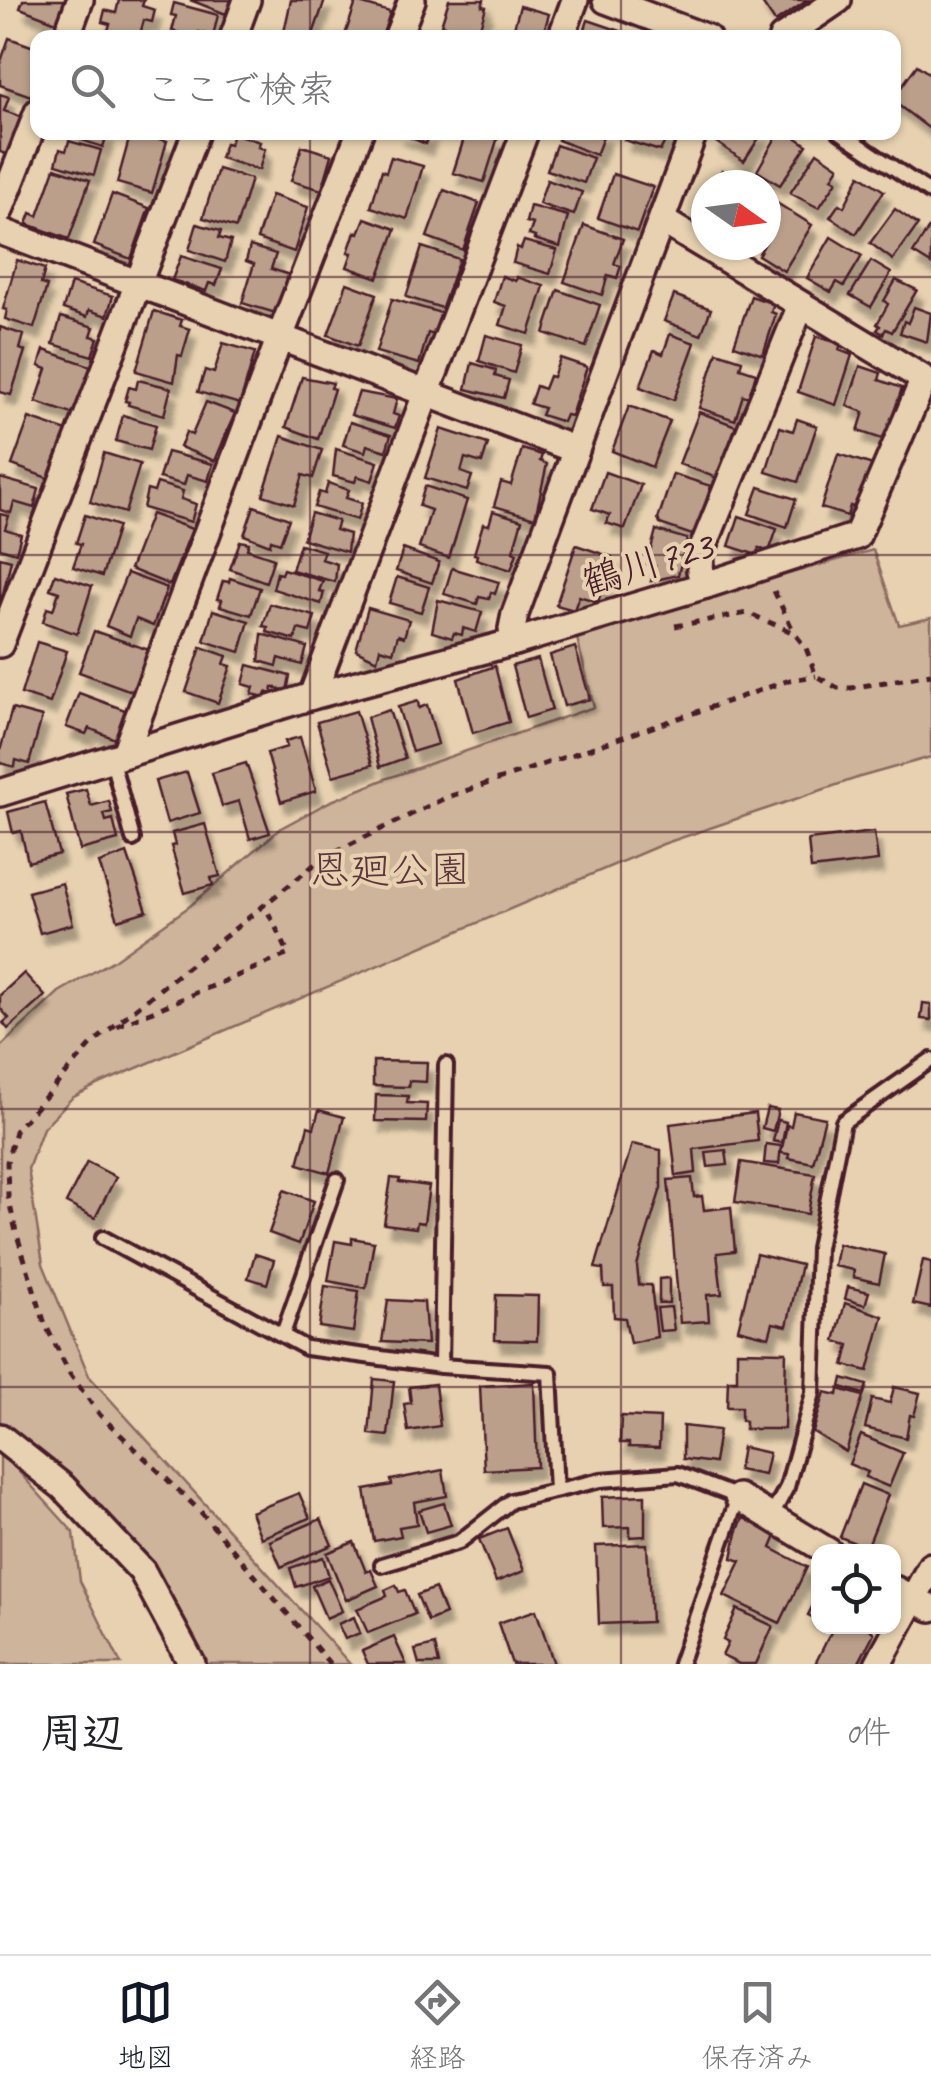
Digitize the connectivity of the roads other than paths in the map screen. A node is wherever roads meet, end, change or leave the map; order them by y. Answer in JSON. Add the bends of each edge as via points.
{"nodes":[{"id":1,"x":80,"y":0,"type":"edge"},
{"id":2,"x":247,"y":0,"type":"edge"},
{"id":3,"x":412,"y":0,"type":"edge"},
{"id":4,"x":575,"y":0,"type":"edge"},
{"id":5,"x":606,"y":0,"type":"edge"},
{"id":6,"x":838,"y":0,"type":"edge"},
{"id":7,"x":69,"y":30,"type":"edge"},
{"id":8,"x":236,"y":30,"type":"edge"},
{"id":9,"x":401,"y":30,"type":"edge"},
{"id":10,"x":564,"y":30,"type":"edge"},
{"id":11,"x":686,"y":30,"type":"edge"},
{"id":12,"x":794,"y":30,"type":"edge"},
{"id":13,"x":30,"y":133,"type":"edge"},
{"id":14,"x":193,"y":140,"type":"edge"},
{"id":15,"x":357,"y":140,"type":"edge"},
{"id":16,"x":522,"y":140,"type":"edge"},
{"id":17,"x":691,"y":140,"type":"edge"},
{"id":18,"x":852,"y":140,"type":"edge"},
{"id":19,"x":931,"y":193,"type":"edge"},
{"id":20,"x":0,"y":210,"type":"edge"},
{"id":21,"x":662,"y":222,"type":"junction"},
{"id":22,"x":0,"y":231,"type":"edge"},
{"id":23,"x":138,"y":284,"type":"junction"},
{"id":24,"x":801,"y":305,"type":"junction"},
{"id":25,"x":280,"y":337,"type":"junction"},
{"id":26,"x":426,"y":393,"type":"junction"},
{"id":27,"x":576,"y":450,"type":"junction"},
{"id":28,"x":706,"y":586,"type":"junction"},
{"id":29,"x":515,"y":642,"type":"junction"},
{"id":30,"x":0,"y":644,"type":"edge"},
{"id":31,"x":312,"y":696,"type":"junction"},
{"id":32,"x":118,"y":755,"type":"junction"},
{"id":33,"x":0,"y":792,"type":"edge"},
{"id":34,"x":134,"y":839,"type":"dead end"},
{"id":35,"x":931,"y":1060,"type":"edge"},
{"id":36,"x":446,"y":1065,"type":"dead end"},
{"id":37,"x":338,"y":1180,"type":"dead end"},
{"id":38,"x":103,"y":1238,"type":"dead end"},
{"id":39,"x":283,"y":1334,"type":"junction"},
{"id":40,"x":441,"y":1366,"type":"junction"},
{"id":41,"x":0,"y":1436,"type":"edge"},
{"id":42,"x":556,"y":1490,"type":"junction"},
{"id":43,"x":738,"y":1496,"type":"junction"},
{"id":44,"x":771,"y":1517,"type":"junction"},
{"id":45,"x":817,"y":1544,"type":"edge"},
{"id":46,"x":382,"y":1565,"type":"dead end"},
{"id":47,"x":931,"y":1566,"type":"edge"},
{"id":48,"x":915,"y":1600,"type":"edge"},
{"id":49,"x":192,"y":1664,"type":"edge"},
{"id":50,"x":680,"y":1664,"type":"edge"},
{"id":51,"x":878,"y":1664,"type":"edge"}],
"edges":[{"from":1,"to":7,"type":"street"},
{"from":2,"to":8,"type":"street"},
{"from":3,"to":9,"type":"street"},
{"from":4,"to":10,"type":"street"},
{"from":5,"to":11,"type":"street"},
{"from":6,"to":12,"type":"street"},
{"from":13,"to":20,"type":"street"},
{"from":14,"to":23,"type":"street"},
{"from":15,"to":25,"type":"street"},
{"from":16,"to":26,"type":"street"},
{"from":17,"to":21,"type":"street"},
{"from":18,"to":19,"type":"lane"},
{"from":21,"to":24,"type":"street","name":"鶴川723"},
{"from":21,"to":27,"type":"street"},
{"from":22,"to":23,"type":"street"},
{"from":23,"to":25,"type":"street"},
{"from":23,"to":30,"type":"street"},
{"from":24,"to":28,"type":"street","via":[[701,554]]},
{"from":24,"to":28,"type":"street","name":"鶴川723","via":[[924,378],[857,536]]},
{"from":25,"to":26,"type":"street"},
{"from":25,"to":32,"type":"street"},
{"from":26,"to":27,"type":"street"},
{"from":26,"to":31,"type":"street"},
{"from":27,"to":29,"type":"street","via":[[515,614]]},
{"from":28,"to":29,"type":"street","name":"鶴川723"},
{"from":29,"to":31,"type":"street","name":"鶴川723"},
{"from":31,"to":32,"type":"street","name":"鶴川723"},
{"from":32,"to":33,"type":"street","name":"鶴川723"},
{"from":32,"to":34,"type":"lane"},
{"from":35,"to":44,"type":"lane","via":[[843,1122],[818,1248],[813,1394]]},
{"from":36,"to":40,"type":"lane"},
{"from":37,"to":39,"type":"lane"},
{"from":38,"to":39,"type":"lane"},
{"from":39,"to":40,"type":"lane","via":[[306,1348]]},
{"from":40,"to":42,"type":"lane","via":[[550,1373]]},
{"from":41,"to":49,"type":"street","via":[[63,1487],[142,1571]]},
{"from":42,"to":43,"type":"lane","via":[[678,1474]]},
{"from":42,"to":46,"type":"lane","via":[[511,1501],[458,1542]]},
{"from":43,"to":44,"type":"street"},
{"from":43,"to":50,"type":"lane"},
{"from":44,"to":45,"type":"street"},
{"from":47,"to":48,"type":"street"},
{"from":48,"to":51,"type":"street"}]}
